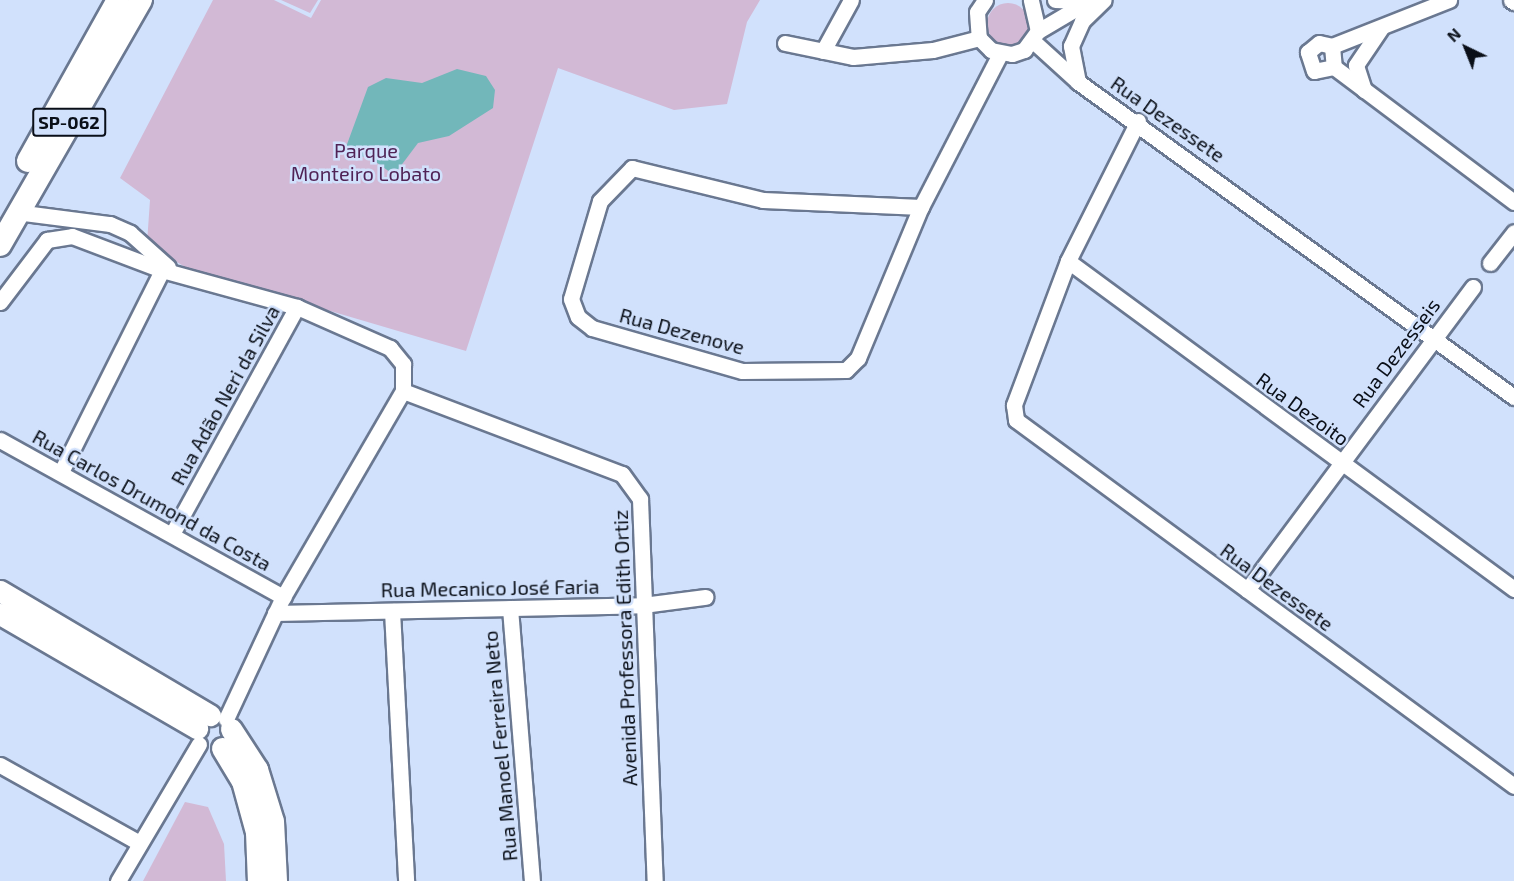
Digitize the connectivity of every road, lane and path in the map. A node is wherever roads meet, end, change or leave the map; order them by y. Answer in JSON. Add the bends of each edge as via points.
{"nodes":[{"id":1,"x":118,"y":0,"type":"edge"},
{"id":2,"x":141,"y":0,"type":"edge"},
{"id":3,"x":850,"y":0,"type":"edge"},
{"id":4,"x":985,"y":0,"type":"edge"},
{"id":5,"x":1030,"y":0,"type":"edge"},
{"id":6,"x":1055,"y":0,"type":"edge"},
{"id":7,"x":1104,"y":0,"type":"edge"},
{"id":8,"x":1449,"y":0,"type":"edge"},
{"id":9,"x":1090,"y":1,"type":"edge"},
{"id":10,"x":1381,"y":28,"type":"junction"},
{"id":11,"x":1036,"y":36,"type":"junction"},
{"id":12,"x":979,"y":38,"type":"junction"},
{"id":13,"x":785,"y":43,"type":"dead end"},
{"id":14,"x":1332,"y":46,"type":"junction"},
{"id":15,"x":823,"y":51,"type":"junction"},
{"id":16,"x":1000,"y":54,"type":"junction"},
{"id":17,"x":1334,"y":67,"type":"junction"},
{"id":18,"x":1078,"y":82,"type":"junction"},
{"id":19,"x":1367,"y":95,"type":"junction"},
{"id":20,"x":1138,"y":121,"type":"junction"},
{"id":21,"x":1514,"y":202,"type":"edge"},
{"id":22,"x":921,"y":207,"type":"junction"},
{"id":23,"x":8,"y":212,"type":"edge"},
{"id":24,"x":1514,"y":232,"type":"edge"},
{"id":25,"x":0,"y":245,"type":"edge"},
{"id":26,"x":1068,"y":261,"type":"junction"},
{"id":27,"x":1490,"y":263,"type":"dead end"},
{"id":28,"x":168,"y":271,"type":"junction"},
{"id":29,"x":1473,"y":287,"type":"dead end"},
{"id":30,"x":0,"y":302,"type":"edge"},
{"id":31,"x":297,"y":307,"type":"junction"},
{"id":32,"x":1434,"y":337,"type":"junction"},
{"id":33,"x":402,"y":391,"type":"junction"},
{"id":34,"x":1514,"y":397,"type":"edge"},
{"id":35,"x":0,"y":440,"type":"edge"},
{"id":36,"x":1339,"y":462,"type":"junction"},
{"id":37,"x":62,"y":470,"type":"junction"},
{"id":38,"x":172,"y":534,"type":"junction"},
{"id":39,"x":1514,"y":589,"type":"edge"},
{"id":40,"x":1247,"y":590,"type":"junction"},
{"id":41,"x":0,"y":591,"type":"edge"},
{"id":42,"x":283,"y":597,"type":"junction"},
{"id":43,"x":705,"y":597,"type":"dead end"},
{"id":44,"x":643,"y":605,"type":"junction"},
{"id":45,"x":510,"y":608,"type":"junction"},
{"id":46,"x":392,"y":611,"type":"junction"},
{"id":47,"x":275,"y":613,"type":"junction"},
{"id":48,"x":0,"y":614,"type":"edge"},
{"id":49,"x":212,"y":727,"type":"junction"},
{"id":50,"x":0,"y":765,"type":"edge"},
{"id":51,"x":1514,"y":786,"type":"edge"},
{"id":52,"x":138,"y":842,"type":"junction"},
{"id":53,"x":118,"y":881,"type":"edge"},
{"id":54,"x":258,"y":881,"type":"edge"},
{"id":55,"x":276,"y":881,"type":"edge"},
{"id":56,"x":405,"y":881,"type":"edge"},
{"id":57,"x":532,"y":881,"type":"edge"},
{"id":58,"x":655,"y":881,"type":"edge"}],
"edges":[{"from":1,"to":23,"type":"main road","number":"SP-062"},
{"from":2,"to":23,"type":"main road","number":"SP-062"},
{"from":3,"to":15,"type":"street"},
{"from":4,"to":12,"type":"street","via":[[977,12]]},
{"from":5,"to":11,"type":"street"},
{"from":6,"to":9,"type":"street"},
{"from":7,"to":18,"type":"street","via":[[1082,21],[1071,46]]},
{"from":8,"to":10,"type":"street"},
{"from":9,"to":11,"type":"street"},
{"from":10,"to":14,"type":"street"},
{"from":10,"to":19,"type":"street","via":[[1356,65]]},
{"from":11,"to":16,"type":"street","via":[[1018,52]]},
{"from":11,"to":18,"type":"street","name":"Rua Dezessete"},
{"from":12,"to":15,"type":"street","via":[[885,55]]},
{"from":12,"to":16,"type":"street"},
{"from":13,"to":15,"type":"street"},
{"from":14,"to":17,"type":"street"},
{"from":14,"to":17,"type":"street","via":[[1319,43],[1307,59],[1314,71]]},
{"from":16,"to":22,"type":"street","name":"Rua Dezenove"},
{"from":17,"to":19,"type":"street"},
{"from":18,"to":20,"type":"street","name":"Rua Dezessete"},
{"from":19,"to":21,"type":"street"},
{"from":20,"to":26,"type":"street"},
{"from":20,"to":32,"type":"street","name":"Rua Dezessete"},
{"from":22,"to":22,"type":"street","name":"Rua Dezenove","via":[[763,200],[632,168],[600,201],[571,299],[578,317],[592,328],[742,370],[846,370],[858,358]]},
{"from":23,"to":25,"type":"main road","number":"SP-062"},
{"from":23,"to":28,"type":"street","via":[[110,224],[130,233]]},
{"from":24,"to":27,"type":"street"},
{"from":26,"to":36,"type":"street","name":"Rua Dezoito"},
{"from":26,"to":40,"type":"street","name":"Rua Dezessete","via":[[1014,405],[1016,420]]},
{"from":28,"to":30,"type":"street","via":[[72,236],[47,240]]},
{"from":28,"to":31,"type":"street"},
{"from":28,"to":37,"type":"street"},
{"from":29,"to":32,"type":"street","name":"Rua Dezesseis"},
{"from":31,"to":33,"type":"street","via":[[390,348],[403,364]]},
{"from":31,"to":38,"type":"street","name":"Rua Adão Neri da Silva"},
{"from":32,"to":34,"type":"street","name":"Rua Dezessete"},
{"from":32,"to":36,"type":"street","name":"Rua Dezesseis"},
{"from":33,"to":42,"type":"street"},
{"from":33,"to":44,"type":"street","name":"Avenida Professora Edith Ortiz","via":[[622,474],[640,499]]},
{"from":35,"to":37,"type":"street","name":"Rua Carlos Drumond da Costa"},
{"from":36,"to":39,"type":"street","name":"Rua Dezoito"},
{"from":36,"to":40,"type":"street","name":"Rua Dezesseis"},
{"from":37,"to":38,"type":"street","name":"Rua Carlos Drumond da Costa"},
{"from":38,"to":42,"type":"street","name":"Rua Carlos Drumond da Costa"},
{"from":40,"to":51,"type":"street","name":"Rua Dezessete"},
{"from":41,"to":49,"type":"street"},
{"from":42,"to":47,"type":"street"},
{"from":43,"to":44,"type":"street","name":"Rua Mecanico José Faria"},
{"from":44,"to":45,"type":"street","name":"Rua Mecanico José Faria"},
{"from":44,"to":58,"type":"street","name":"Avenida Professora Edith Ortiz"},
{"from":45,"to":46,"type":"street","name":"Rua Mecanico José Faria"},
{"from":45,"to":57,"type":"street","name":"Rua Manoel Ferreira Neto"},
{"from":46,"to":47,"type":"street","name":"Rua Mecanico José Faria"},
{"from":46,"to":56,"type":"street"},
{"from":47,"to":49,"type":"street"},
{"from":48,"to":49,"type":"street"},
{"from":49,"to":52,"type":"street"},
{"from":49,"to":54,"type":"street","via":[[242,781],[256,832]]},
{"from":49,"to":55,"type":"street","via":[[260,779],[273,821]]},
{"from":50,"to":52,"type":"street"},
{"from":52,"to":53,"type":"street"}]}
